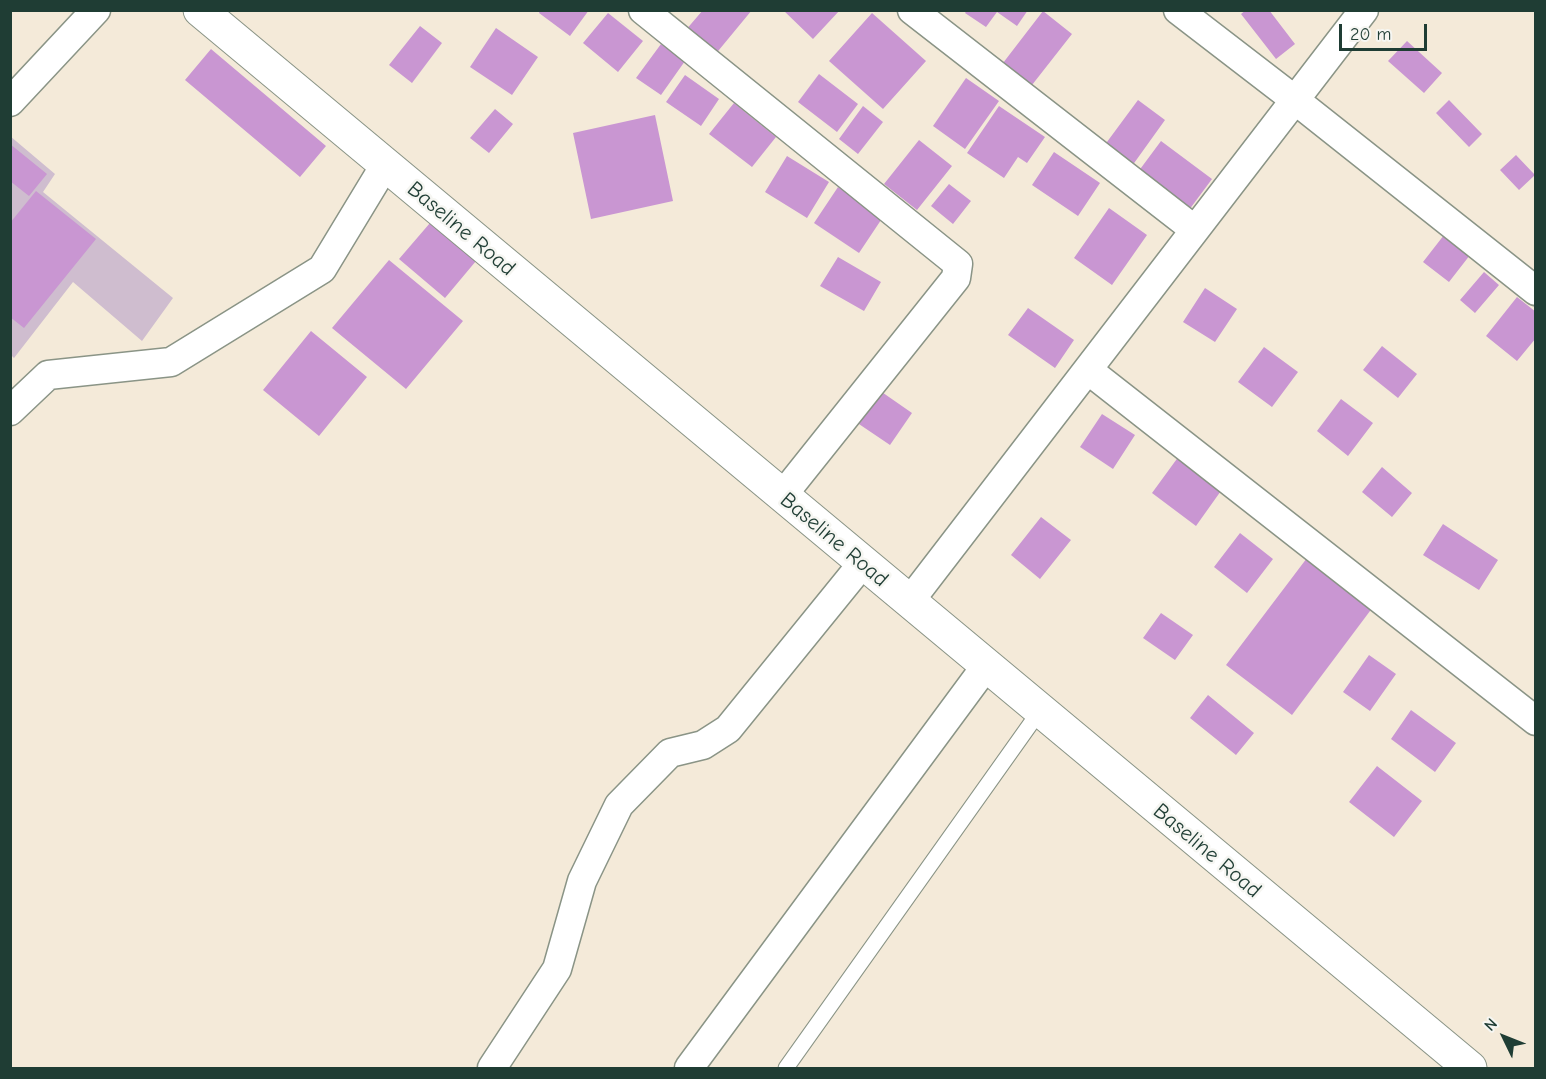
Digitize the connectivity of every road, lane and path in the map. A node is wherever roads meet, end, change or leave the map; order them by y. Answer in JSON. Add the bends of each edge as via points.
{"nodes":[{"id":1,"x":96,"y":10,"type":"edge"},
{"id":2,"x":200,"y":10,"type":"edge"},
{"id":3,"x":643,"y":10,"type":"edge"},
{"id":4,"x":912,"y":10,"type":"edge"},
{"id":5,"x":1178,"y":10,"type":"edge"},
{"id":6,"x":1364,"y":10,"type":"edge"},
{"id":7,"x":1295,"y":99,"type":"junction"},
{"id":8,"x":10,"y":102,"type":"edge"},
{"id":9,"x":385,"y":165,"type":"junction"},
{"id":10,"x":1196,"y":230,"type":"junction"},
{"id":11,"x":1536,"y":291,"type":"edge"},
{"id":12,"x":1088,"y":370,"type":"junction"},
{"id":13,"x":10,"y":411,"type":"edge"},
{"id":14,"x":782,"y":496,"type":"junction"},
{"id":15,"x":862,"y":564,"type":"junction"},
{"id":16,"x":909,"y":602,"type":"junction"},
{"id":17,"x":986,"y":666,"type":"junction"},
{"id":18,"x":1039,"y":712,"type":"junction"},
{"id":19,"x":1536,"y":721,"type":"edge"},
{"id":20,"x":492,"y":1068,"type":"edge"},
{"id":21,"x":689,"y":1068,"type":"edge"},
{"id":22,"x":786,"y":1068,"type":"edge"},
{"id":23,"x":1470,"y":1068,"type":"edge"}],
"edges":[{"from":1,"to":8,"type":"street"},
{"from":2,"to":9,"type":"main road","name":"Baseline Road"},
{"from":3,"to":14,"type":"street","via":[[958,264],[956,278]]},
{"from":4,"to":10,"type":"street"},
{"from":5,"to":7,"type":"street"},
{"from":6,"to":7,"type":"street"},
{"from":7,"to":10,"type":"street"},
{"from":7,"to":11,"type":"street"},
{"from":9,"to":13,"type":"street","via":[[322,269],[171,362],[48,375]]},
{"from":9,"to":14,"type":"main road","name":"Baseline Road"},
{"from":10,"to":12,"type":"street"},
{"from":12,"to":16,"type":"street"},
{"from":12,"to":19,"type":"street"},
{"from":14,"to":15,"type":"main road","name":"Baseline Road"},
{"from":15,"to":16,"type":"main road","name":"Baseline Road"},
{"from":15,"to":20,"type":"street","via":[[728,729],[703,746],[670,753],[619,805],[582,881],[558,969]]},
{"from":16,"to":17,"type":"main road","name":"Baseline Road"},
{"from":17,"to":18,"type":"main road","name":"Baseline Road"},
{"from":17,"to":21,"type":"street"},
{"from":18,"to":22,"type":"lane"},
{"from":18,"to":23,"type":"main road","name":"Baseline Road"}]}
